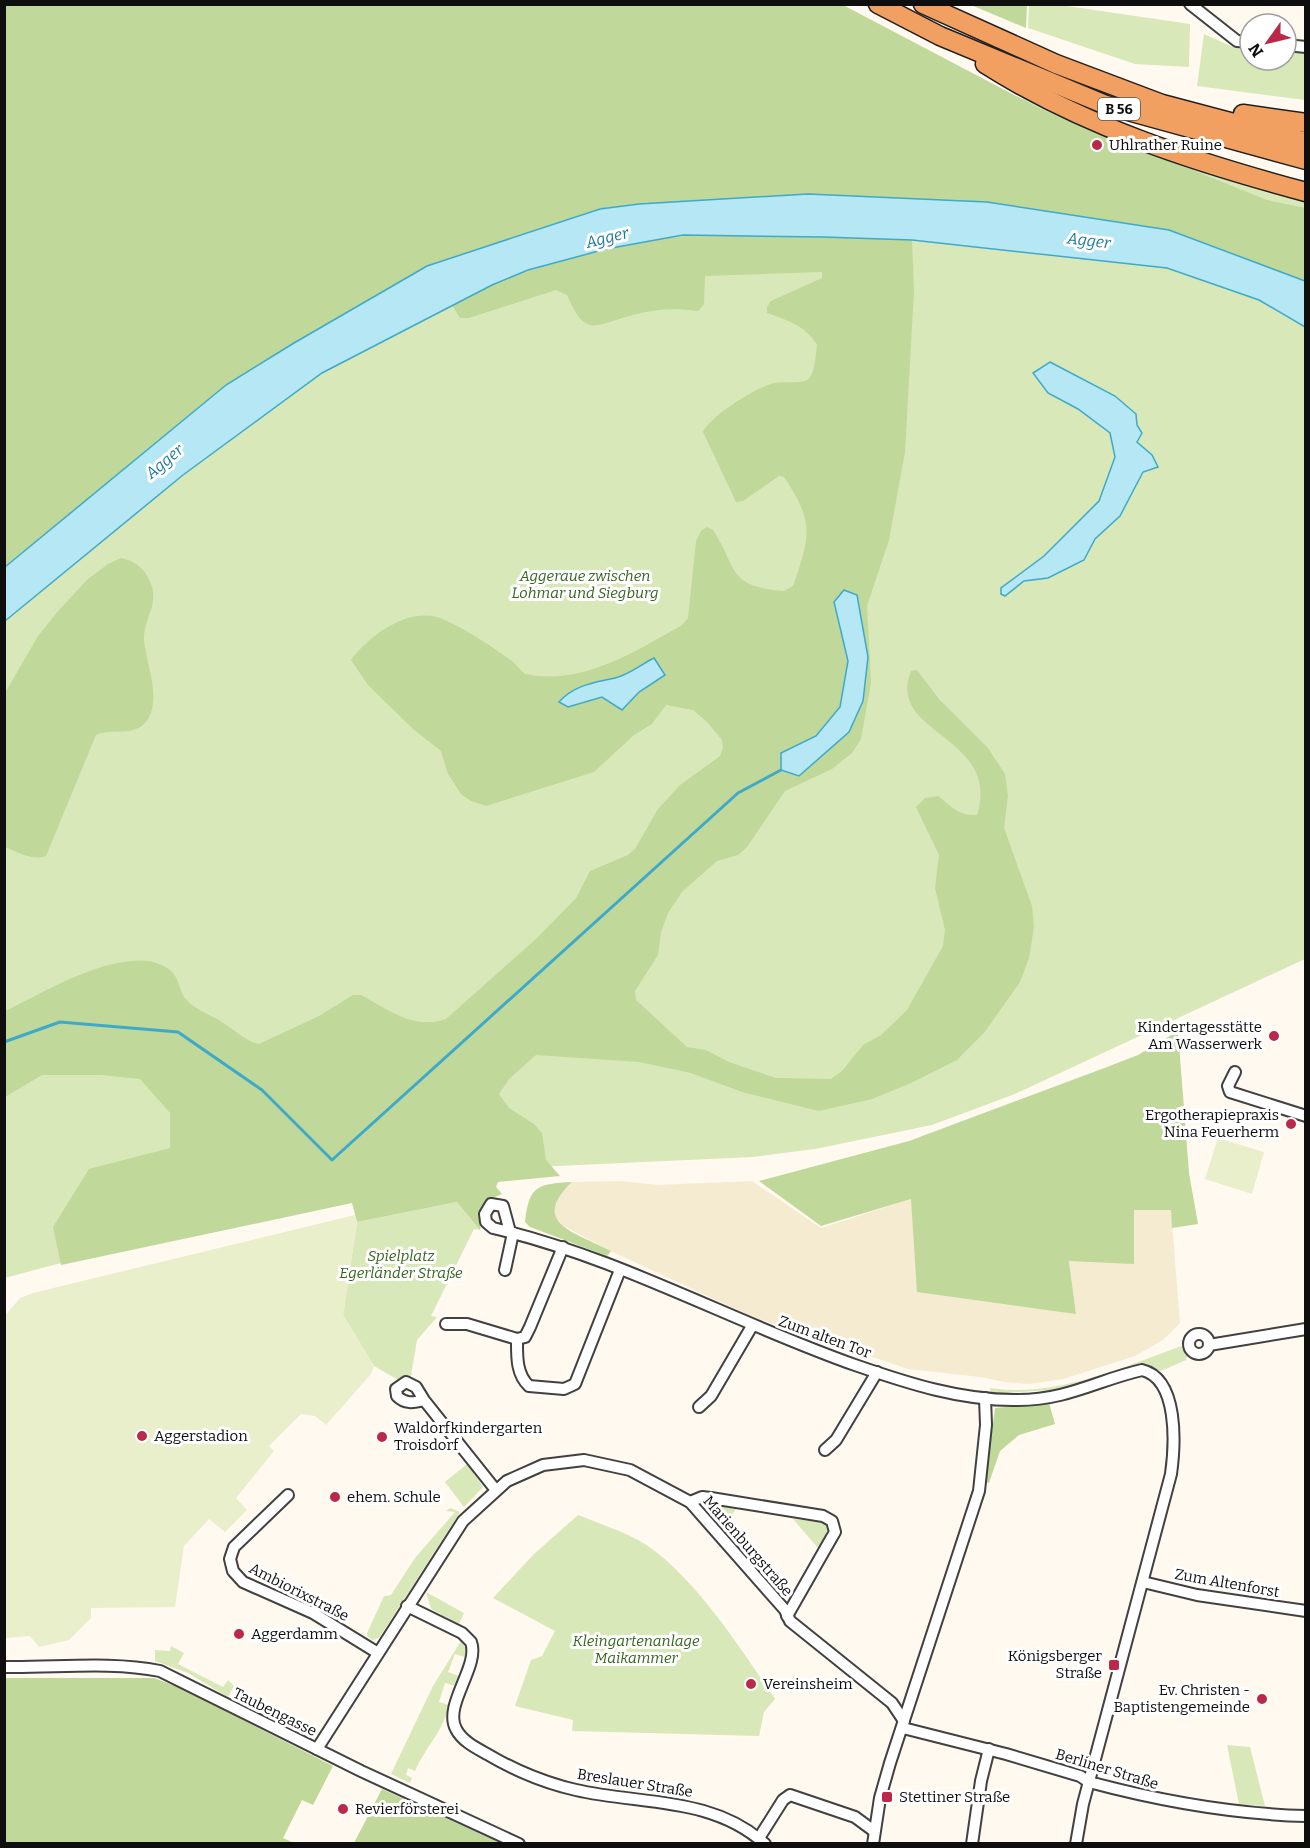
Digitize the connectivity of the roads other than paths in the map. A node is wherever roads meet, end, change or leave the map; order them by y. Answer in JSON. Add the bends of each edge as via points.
{"nodes":[{"id":1,"x":878,"y":4,"type":"edge"},
{"id":2,"x":922,"y":4,"type":"edge"},
{"id":3,"x":1190,"y":4,"type":"edge"},
{"id":4,"x":940,"y":36,"type":"junction"},
{"id":5,"x":1238,"y":40,"type":"edge"},
{"id":6,"x":1056,"y":64,"type":"junction"},
{"id":7,"x":1305,"y":123,"type":"edge"},
{"id":8,"x":1305,"y":142,"type":"edge"},
{"id":9,"x":1305,"y":160,"type":"edge"},
{"id":10,"x":1305,"y":192,"type":"edge"},
{"id":11,"x":1235,"y":1072,"type":"dead end"},
{"id":12,"x":1305,"y":1116,"type":"edge"},
{"id":13,"x":563,"y":1247,"type":"junction"},
{"id":14,"x":505,"y":1270,"type":"dead end"},
{"id":15,"x":620,"y":1270,"type":"junction"},
{"id":16,"x":446,"y":1324,"type":"dead end"},
{"id":17,"x":752,"y":1326,"type":"junction"},
{"id":18,"x":1305,"y":1329,"type":"edge"},
{"id":19,"x":517,"y":1339,"type":"junction"},
{"id":20,"x":1209,"y":1345,"type":"dead end"},
{"id":21,"x":878,"y":1372,"type":"junction"},
{"id":22,"x":985,"y":1398,"type":"junction"},
{"id":23,"x":424,"y":1400,"type":"dead end"},
{"id":24,"x":699,"y":1407,"type":"dead end"},
{"id":25,"x":825,"y":1449,"type":"dead end"},
{"id":26,"x":495,"y":1489,"type":"junction"},
{"id":27,"x":288,"y":1495,"type":"dead end"},
{"id":28,"x":690,"y":1502,"type":"junction"},
{"id":29,"x":1143,"y":1582,"type":"junction"},
{"id":30,"x":407,"y":1606,"type":"junction"},
{"id":31,"x":1305,"y":1611,"type":"edge"},
{"id":32,"x":787,"y":1616,"type":"junction"},
{"id":33,"x":378,"y":1653,"type":"junction"},
{"id":34,"x":4,"y":1667,"type":"edge"},
{"id":35,"x":904,"y":1725,"type":"junction"},
{"id":36,"x":317,"y":1749,"type":"junction"},
{"id":37,"x":989,"y":1749,"type":"junction"},
{"id":38,"x":1089,"y":1782,"type":"junction"},
{"id":39,"x":1305,"y":1816,"type":"edge"},
{"id":40,"x":874,"y":1831,"type":"junction"},
{"id":41,"x":762,"y":1841,"type":"edge"},
{"id":42,"x":519,"y":1844,"type":"edge"},
{"id":43,"x":873,"y":1844,"type":"edge"},
{"id":44,"x":972,"y":1844,"type":"edge"},
{"id":45,"x":1076,"y":1844,"type":"edge"}],
"edges":[{"from":1,"to":4,"type":"highway","number":"B 56"},
{"from":2,"to":6,"type":"highway","number":"B 56"},
{"from":3,"to":5,"type":"street"},
{"from":4,"to":9,"type":"highway","number":"B 56","via":[[1106,105]]},
{"from":4,"to":10,"type":"highway","via":[[1023,89],[1072,112],[1217,167]]},
{"from":6,"to":7,"type":"highway","via":[[1253,117]]},
{"from":6,"to":8,"type":"highway","number":"B 56","via":[[1162,104]]},
{"from":11,"to":12,"type":"street","via":[[1228,1086],[1230,1092]]},
{"from":13,"to":14,"type":"street","name":"Zum alten Tor","via":[[512,1232]]},
{"from":13,"to":15,"type":"street","name":"Zum alten Tor"},
{"from":13,"to":19,"type":"street","via":[[530,1327],[525,1336]]},
{"from":15,"to":17,"type":"street","name":"Zum alten Tor"},
{"from":15,"to":19,"type":"street","via":[[575,1384],[564,1389],[527,1385],[518,1367]]},
{"from":16,"to":19,"type":"street","via":[[466,1324]]},
{"from":17,"to":21,"type":"street","name":"Zum alten Tor"},
{"from":17,"to":24,"type":"street","via":[[711,1396]]},
{"from":18,"to":20,"type":"street"},
{"from":21,"to":22,"type":"street","name":"Zum alten Tor","via":[[940,1391]]},
{"from":21,"to":25,"type":"street","via":[[836,1440]]},
{"from":22,"to":29,"type":"street","name":"Zum alten Tor","via":[[1020,1400],[1062,1395],[1142,1370],[1151,1372],[1163,1386],[1174,1440],[1170,1478]]},
{"from":22,"to":35,"type":"street","via":[[979,1491]]},
{"from":23,"to":26,"type":"street"},
{"from":26,"to":28,"type":"street","name":"Marienburgstraße","via":[[543,1465],[584,1460],[630,1470]]},
{"from":26,"to":30,"type":"street","name":"Marienburgstraße","via":[[463,1521]]},
{"from":27,"to":33,"type":"street","name":"Ambiorixstraße","via":[[234,1547],[230,1559],[233,1571],[243,1582],[313,1613]]},
{"from":28,"to":32,"type":"street","name":"Marienburgstraße"},
{"from":28,"to":32,"type":"street","via":[[711,1498],[823,1516],[832,1521],[835,1532]]},
{"from":29,"to":31,"type":"street","name":"Zum Altenforst","via":[[1197,1595]]},
{"from":29,"to":38,"type":"street"},
{"from":30,"to":33,"type":"street","name":"Marienburgstraße"},
{"from":30,"to":41,"type":"street","name":"Breslauer Straße","via":[[471,1642],[472,1653],[453,1717],[460,1735],[473,1746],[500,1762],[560,1786],[700,1808]]},
{"from":32,"to":35,"type":"street","name":"Marienburgstraße","via":[[892,1703]]},
{"from":33,"to":36,"type":"street","name":"Marienburgstraße"},
{"from":34,"to":36,"type":"street","name":"Taubengasse","via":[[96,1666],[160,1671]]},
{"from":35,"to":37,"type":"street","name":"Berliner Straße"},
{"from":35,"to":40,"type":"street","via":[[886,1775]]},
{"from":36,"to":42,"type":"street","name":"Taubengasse"},
{"from":37,"to":38,"type":"street","name":"Berliner Straße"},
{"from":37,"to":44,"type":"street"},
{"from":38,"to":39,"type":"street","name":"Berliner Straße","via":[[1166,1802]]},
{"from":38,"to":45,"type":"street"},
{"from":40,"to":41,"type":"street","via":[[855,1817],[790,1795],[783,1800]]},
{"from":40,"to":43,"type":"street"}]}
